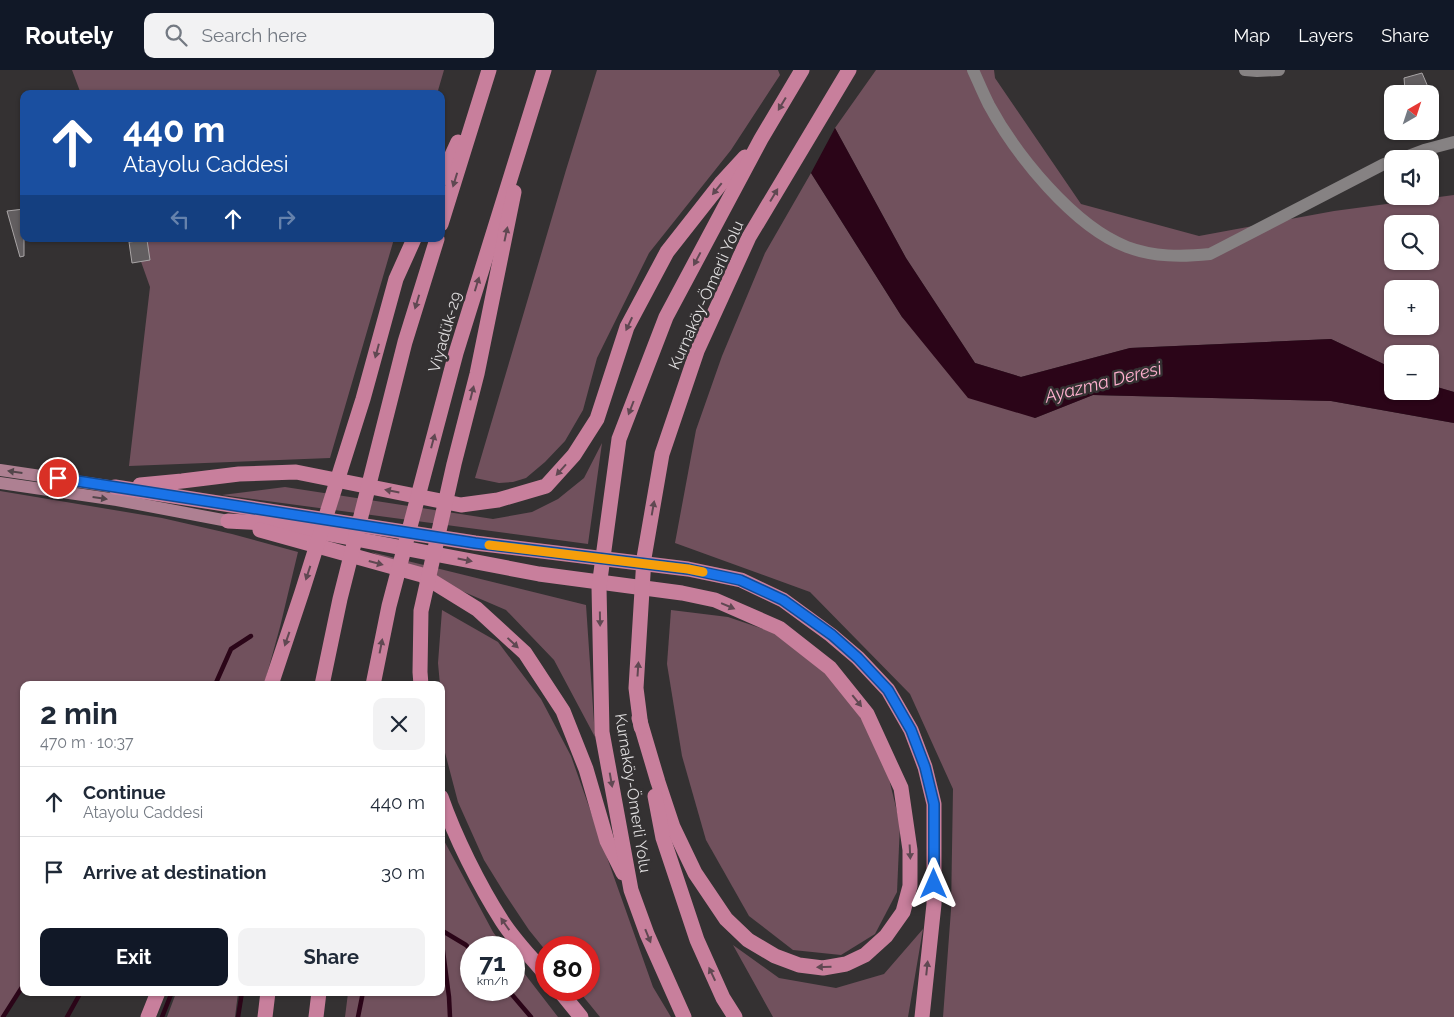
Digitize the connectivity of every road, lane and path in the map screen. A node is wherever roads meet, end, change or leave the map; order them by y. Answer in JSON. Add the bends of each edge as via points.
{"nodes":[{"id":1,"x":544,"y":70,"type":"edge"},
{"id":2,"x":802,"y":70,"type":"edge"},
{"id":3,"x":849,"y":70,"type":"edge"},
{"id":4,"x":973,"y":70,"type":"edge"},
{"id":5,"x":1245,"y":70,"type":"edge"},
{"id":6,"x":1279,"y":70,"type":"edge"},
{"id":7,"x":487,"y":77,"type":"edge"},
{"id":8,"x":533,"y":103,"type":"junction"},
{"id":9,"x":761,"y":139,"type":"junction"},
{"id":10,"x":1454,"y":142,"type":"edge"},
{"id":11,"x":1424,"y":150,"type":"edge"},
{"id":12,"x":1384,"y":164,"type":"edge"},
{"id":13,"x":445,"y":171,"type":"edge"},
{"id":14,"x":445,"y":211,"type":"edge"},
{"id":15,"x":413,"y":242,"type":"edge"},
{"id":16,"x":436,"y":242,"type":"edge"},
{"id":17,"x":0,"y":470,"type":"edge"},
{"id":18,"x":0,"y":483,"type":"edge"},
{"id":19,"x":115,"y":487,"type":"junction"},
{"id":20,"x":228,"y":521,"type":"junction"},
{"id":21,"x":272,"y":681,"type":"edge"},
{"id":22,"x":323,"y":681,"type":"edge"},
{"id":23,"x":374,"y":681,"type":"edge"},
{"id":24,"x":421,"y":681,"type":"edge"},
{"id":25,"x":639,"y":718,"type":"junction"},
{"id":26,"x":445,"y":809,"type":"edge"},
{"id":27,"x":631,"y":890,"type":"junction"},
{"id":28,"x":535,"y":962,"type":"edge"},
{"id":29,"x":156,"y":996,"type":"edge"},
{"id":30,"x":268,"y":996,"type":"edge"},
{"id":31,"x":319,"y":996,"type":"edge"},
{"id":32,"x":567,"y":1001,"type":"edge"},
{"id":33,"x":148,"y":1017,"type":"edge"},
{"id":34,"x":265,"y":1017,"type":"edge"},
{"id":35,"x":316,"y":1017,"type":"edge"},
{"id":36,"x":581,"y":1017,"type":"edge"},
{"id":37,"x":684,"y":1017,"type":"edge"},
{"id":38,"x":735,"y":1017,"type":"edge"},
{"id":39,"x":922,"y":1017,"type":"edge"}],
"edges":[{"from":1,"to":8,"type":"highway","name":"Viyadük-29"},
{"from":2,"to":9,"type":"highway","name":"Kurnaköy-Ömerli Yolu","one_way":true},
{"from":25,"to":3,"type":"highway","name":"Kurnaköy-Ömerli Yolu","one_way":true,"via":[[636,688],[644,558],[662,454],[697,351],[749,237]]},
{"from":4,"to":12,"type":"street","via":[[989,105],[1010,138],[1062,201],[1094,229],[1127,246],[1157,255],[1210,254]]},
{"from":5,"to":6,"type":"street"},
{"from":7,"to":13,"type":"highway"},
{"from":7,"to":14,"type":"highway","one_way":true},
{"from":23,"to":8,"type":"highway","name":"Viyadük-29","one_way":true,"via":[[389,606],[456,353]]},
{"from":24,"to":8,"type":"highway","one_way":true,"via":[[421,611],[476,374]]},
{"from":9,"to":19,"type":"highway","one_way":true,"via":[[667,252],[627,327],[597,419],[574,455],[546,486],[498,500],[461,504],[296,472],[239,474]]},
{"from":9,"to":27,"type":"highway","name":"Kurnaköy-Ömerli Yolu","one_way":true,"via":[[666,317],[619,440],[599,586],[602,732]]},
{"from":10,"to":11,"type":"street"},
{"from":15,"to":21,"type":"highway","one_way":true,"via":[[396,279],[363,399]]},
{"from":16,"to":22,"type":"highway","one_way":true,"via":[[405,342],[340,599]]},
{"from":19,"to":17,"type":"main road","one_way":true},
{"from":18,"to":20,"type":"main road","one_way":true},
{"from":39,"to":19,"type":"highway","one_way":true,"via":[[934,904],[934,804],[925,767],[911,730],[888,690],[832,635],[783,600],[740,580],[688,569],[475,543]]},
{"from":20,"to":25,"type":"highway","one_way":true,"via":[[268,523],[539,574],[682,593],[715,600],[779,628],[830,668],[867,714],[901,788],[910,850],[910,886],[903,912],[886,936],[865,955],[846,964],[823,968],[775,956],[748,940],[726,919],[695,873],[673,827]]},
{"from":20,"to":27,"type":"highway","one_way":true,"via":[[422,575],[477,609],[524,653],[563,711],[586,769],[607,841]]},
{"from":38,"to":25,"type":"highway","name":"Kurnaköy-Ömerli Yolu","one_way":true,"via":[[697,940],[663,838]]},
{"from":28,"to":26,"type":"highway","one_way":true,"via":[[503,923]]},
{"from":27,"to":37,"type":"highway","name":"Kurnaköy-Ömerli Yolu","one_way":true},
{"from":29,"to":33,"type":"highway"},
{"from":30,"to":34,"type":"highway"},
{"from":31,"to":35,"type":"highway"},
{"from":32,"to":36,"type":"highway"}]}
